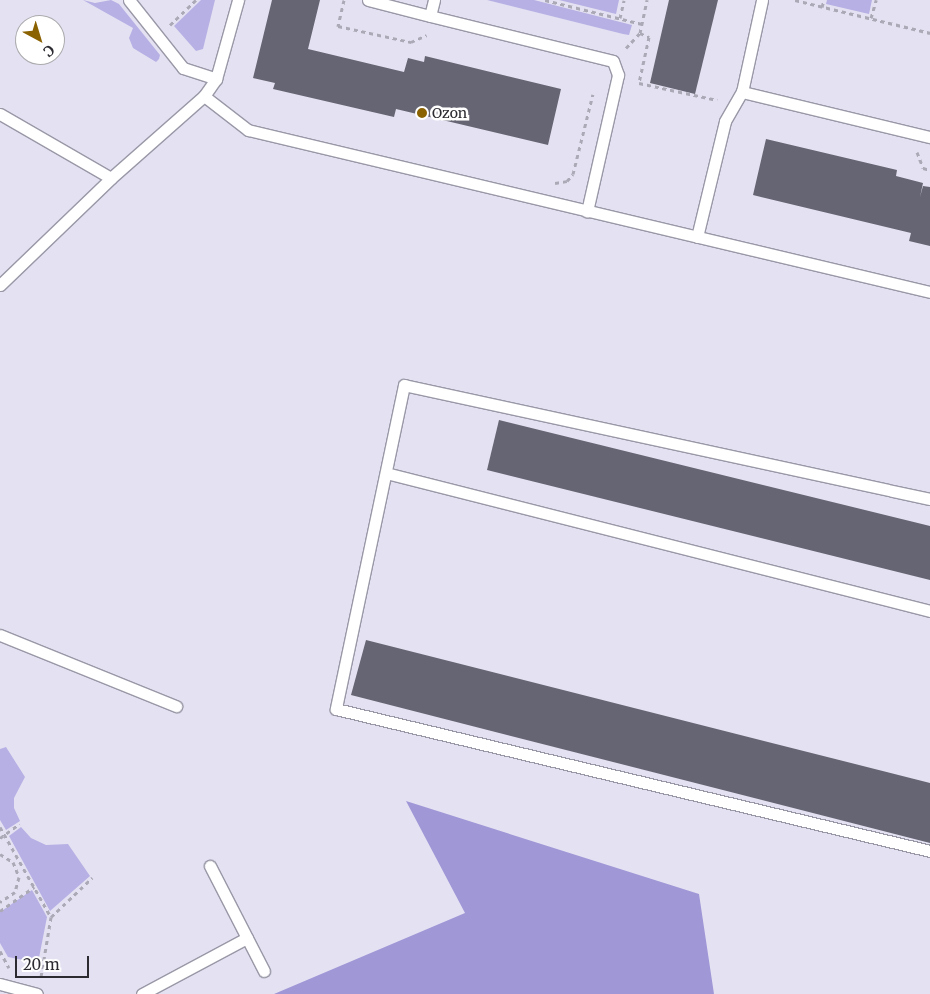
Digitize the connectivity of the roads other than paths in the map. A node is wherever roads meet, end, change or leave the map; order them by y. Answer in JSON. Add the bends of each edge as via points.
{"nodes":[{"id":1,"x":129,"y":0,"type":"edge"},
{"id":2,"x":238,"y":0,"type":"edge"},
{"id":3,"x":368,"y":0,"type":"edge"},
{"id":4,"x":434,"y":0,"type":"edge"},
{"id":5,"x":762,"y":0,"type":"edge"},
{"id":6,"x":430,"y":16,"type":"junction"},
{"id":7,"x":216,"y":79,"type":"junction"},
{"id":8,"x":742,"y":92,"type":"junction"},
{"id":9,"x":204,"y":96,"type":"junction"},
{"id":10,"x":0,"y":114,"type":"edge"},
{"id":11,"x":930,"y":137,"type":"edge"},
{"id":12,"x":111,"y":178,"type":"junction"},
{"id":13,"x":586,"y":212,"type":"junction"},
{"id":14,"x":698,"y":237,"type":"junction"},
{"id":15,"x":0,"y":285,"type":"edge"},
{"id":16,"x":930,"y":292,"type":"edge"},
{"id":17,"x":386,"y":473,"type":"junction"},
{"id":18,"x":930,"y":499,"type":"edge"},
{"id":19,"x":930,"y":611,"type":"edge"},
{"id":20,"x":0,"y":635,"type":"edge"},
{"id":21,"x":176,"y":706,"type":"dead end"},
{"id":22,"x":930,"y":851,"type":"edge"},
{"id":23,"x":210,"y":866,"type":"dead end"},
{"id":24,"x":247,"y":938,"type":"junction"},
{"id":25,"x":264,"y":971,"type":"dead end"},
{"id":26,"x":0,"y":984,"type":"edge"},
{"id":27,"x":38,"y":989,"type":"edge"},
{"id":28,"x":142,"y":994,"type":"edge"}],
"edges":[{"from":1,"to":7,"type":"lane","via":[[183,68]]},
{"from":2,"to":7,"type":"lane"},
{"from":3,"to":6,"type":"lane"},
{"from":4,"to":6,"type":"lane"},
{"from":5,"to":8,"type":"lane"},
{"from":6,"to":13,"type":"lane","via":[[613,61],[618,75]]},
{"from":7,"to":9,"type":"lane"},
{"from":8,"to":11,"type":"lane"},
{"from":8,"to":14,"type":"lane","via":[[725,121]]},
{"from":9,"to":12,"type":"lane"},
{"from":9,"to":13,"type":"lane","via":[[248,130]]},
{"from":10,"to":12,"type":"lane"},
{"from":12,"to":15,"type":"lane"},
{"from":13,"to":14,"type":"lane"},
{"from":14,"to":16,"type":"lane"},
{"from":17,"to":18,"type":"lane","via":[[404,386]]},
{"from":17,"to":19,"type":"lane"},
{"from":17,"to":22,"type":"lane","via":[[336,709]]},
{"from":20,"to":21,"type":"lane"},
{"from":23,"to":24,"type":"lane"},
{"from":24,"to":25,"type":"lane"},
{"from":24,"to":28,"type":"lane"},
{"from":26,"to":27,"type":"lane"}]}
